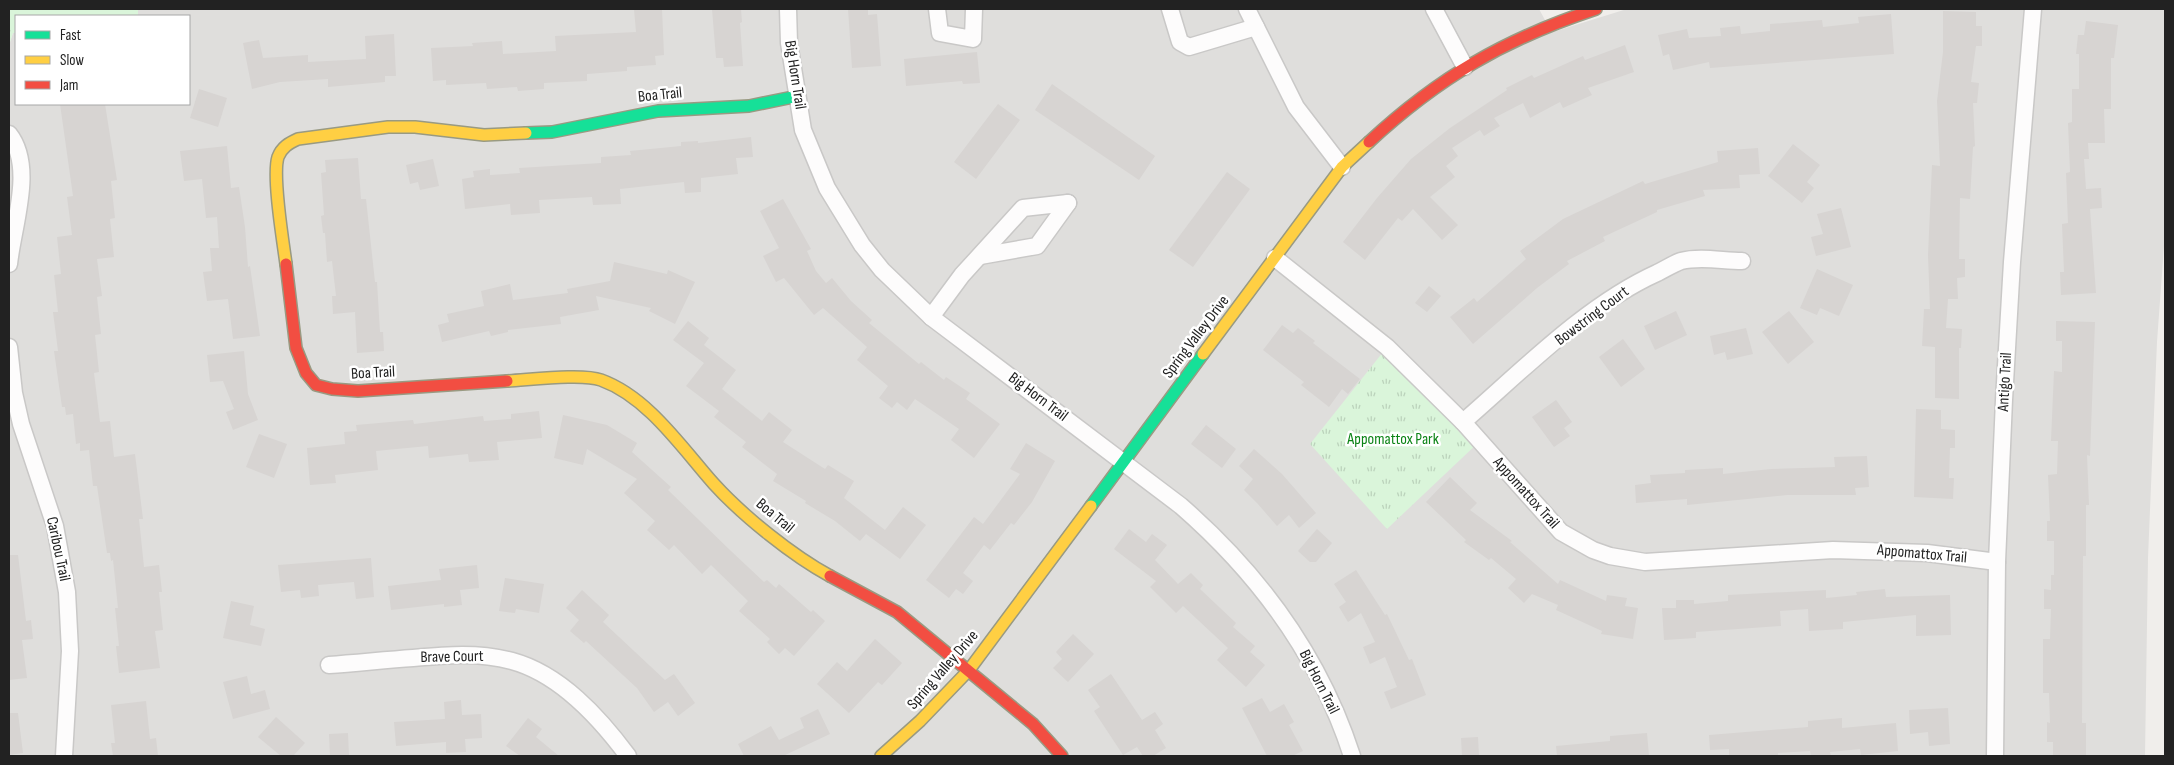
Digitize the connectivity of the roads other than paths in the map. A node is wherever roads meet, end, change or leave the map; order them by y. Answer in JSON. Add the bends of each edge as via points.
{"nodes":[{"id":1,"x":788,"y":9,"type":"edge"},
{"id":2,"x":937,"y":9,"type":"edge"},
{"id":3,"x":974,"y":9,"type":"edge"},
{"id":4,"x":1170,"y":9,"type":"edge"},
{"id":5,"x":1247,"y":9,"type":"edge"},
{"id":6,"x":1434,"y":9,"type":"edge"},
{"id":7,"x":1596,"y":9,"type":"edge"},
{"id":8,"x":2033,"y":9,"type":"edge"},
{"id":9,"x":1256,"y":27,"type":"junction"},
{"id":10,"x":1465,"y":67,"type":"junction"},
{"id":11,"x":798,"y":96,"type":"junction"},
{"id":12,"x":9,"y":134,"type":"edge"},
{"id":13,"x":1342,"y":167,"type":"junction"},
{"id":14,"x":980,"y":256,"type":"junction"},
{"id":15,"x":1275,"y":258,"type":"junction"},
{"id":16,"x":1742,"y":261,"type":"dead end"},
{"id":17,"x":9,"y":264,"type":"edge"},
{"id":18,"x":931,"y":317,"type":"junction"},
{"id":19,"x":9,"y":347,"type":"edge"},
{"id":20,"x":1463,"y":422,"type":"junction"},
{"id":21,"x":1123,"y":462,"type":"junction"},
{"id":22,"x":1997,"y":562,"type":"junction"},
{"id":23,"x":329,"y":665,"type":"dead end"},
{"id":24,"x":968,"y":670,"type":"junction"},
{"id":25,"x":64,"y":756,"type":"edge"},
{"id":26,"x":628,"y":756,"type":"edge"},
{"id":27,"x":880,"y":756,"type":"edge"},
{"id":28,"x":1062,"y":756,"type":"edge"},
{"id":29,"x":1352,"y":756,"type":"edge"},
{"id":30,"x":1995,"y":756,"type":"edge"}],
"edges":[{"from":1,"to":11,"type":"street","name":"Big Horn Trail","via":[[789,43]]},
{"from":2,"to":3,"type":"street","via":[[940,33],[973,39]]},
{"from":4,"to":9,"type":"street","via":[[1180,42],[1189,47]]},
{"from":5,"to":9,"type":"street"},
{"from":6,"to":10,"type":"street"},
{"from":7,"to":10,"type":"street","name":"Spring Valley Drive","via":[[1517,39]]},
{"from":8,"to":22,"type":"street","name":"Antigo Trail","via":[[2012,262]]},
{"from":9,"to":13,"type":"street","via":[[1296,107]]},
{"from":10,"to":13,"type":"street","name":"Spring Valley Drive","via":[[1396,117]]},
{"from":11,"to":18,"type":"street","name":"Big Horn Trail","via":[[803,130],[838,209],[882,270]]},
{"from":11,"to":24,"type":"street","name":"Boa Trail","via":[[749,106],[658,110],[552,132],[484,135],[388,127],[298,139],[286,145],[278,158],[277,188],[296,348],[302,368],[315,386],[326,390],[358,392],[569,376],[600,380],[617,387],[644,406],[716,486],[762,529],[822,572],[897,612]]},
{"from":12,"to":17,"type":"street","via":[[16,142],[22,177]]},
{"from":13,"to":15,"type":"street","name":"Spring Valley Drive"},
{"from":14,"to":14,"type":"street","via":[[1037,246],[1068,203],[1023,208]]},
{"from":14,"to":18,"type":"street"},
{"from":15,"to":20,"type":"street","name":"Appomattox Trail","via":[[1387,347]]},
{"from":15,"to":21,"type":"street","name":"Spring Valley Drive"},
{"from":16,"to":20,"type":"street","name":"Bowstring Court","via":[[1681,261],[1617,294],[1572,328]]},
{"from":18,"to":21,"type":"street","name":"Big Horn Trail"},
{"from":19,"to":25,"type":"street","name":"Caribou Trail","via":[[21,424],[55,526],[67,592],[70,651]]},
{"from":20,"to":22,"type":"street","name":"Appomattox Trail","via":[[1560,532],[1610,556],[1653,562],[1858,550],[1927,553]]},
{"from":21,"to":24,"type":"street","name":"Spring Valley Drive"},
{"from":21,"to":29,"type":"street","name":"Big Horn Trail","via":[[1202,524],[1276,607],[1316,672]]},
{"from":22,"to":30,"type":"street","name":"Antigo Trail"},
{"from":23,"to":26,"type":"street","name":"Brave Court","via":[[467,654],[513,661],[543,674],[578,701]]},
{"from":24,"to":27,"type":"street","name":"Spring Valley Drive","via":[[920,721]]},
{"from":24,"to":28,"type":"street","name":"Boa Trail","via":[[1033,724]]}]}
